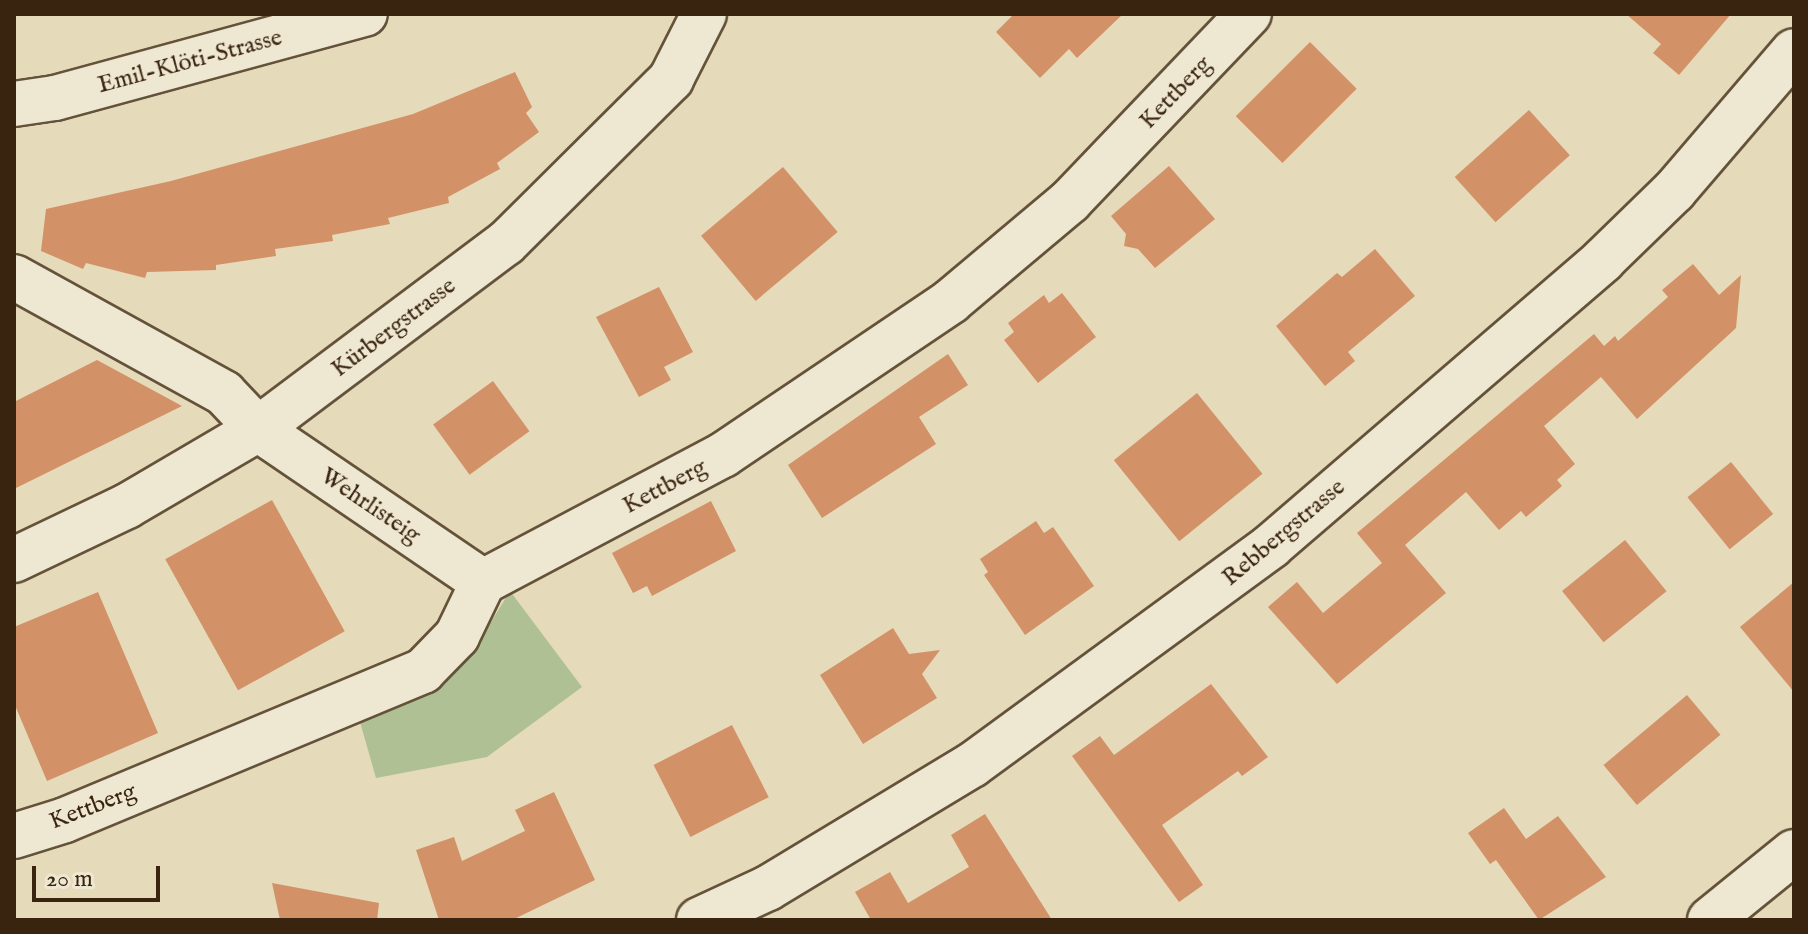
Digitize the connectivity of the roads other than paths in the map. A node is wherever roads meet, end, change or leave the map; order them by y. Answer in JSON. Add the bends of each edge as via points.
{"nodes":[{"id":1,"x":365,"y":14,"type":"edge"},
{"id":2,"x":704,"y":14,"type":"edge"},
{"id":3,"x":1249,"y":14,"type":"edge"},
{"id":4,"x":1794,"y":51,"type":"edge"},
{"id":5,"x":14,"y":104,"type":"edge"},
{"id":6,"x":14,"y":277,"type":"edge"},
{"id":7,"x":258,"y":429,"type":"junction"},
{"id":8,"x":14,"y":560,"type":"edge"},
{"id":9,"x":483,"y":582,"type":"junction"},
{"id":10,"x":14,"y":836,"type":"edge"},
{"id":11,"x":1794,"y":852,"type":"edge"},
{"id":12,"x":699,"y":920,"type":"edge"},
{"id":13,"x":1710,"y":920,"type":"edge"}],
"edges":[{"from":1,"to":5,"type":"street","name":"Emil-Klöti-Strasse","via":[[55,98]]},
{"from":2,"to":7,"type":"street","name":"Kürbergstrasse","via":[[671,79],[506,243]]},
{"from":3,"to":9,"type":"street","name":"Kettberg","via":[[1070,201],[951,301],[723,455]]},
{"from":4,"to":12,"type":"street","name":"Rebbergstrasse","via":[[1674,191],[1603,260],[1271,546],[972,765],[768,888]]},
{"from":6,"to":7,"type":"street","name":"Wehrlisteig","via":[[224,393]]},
{"from":7,"to":8,"type":"street","name":"Kürbergstrasse","via":[[127,506]]},
{"from":7,"to":9,"type":"street","name":"Wehrlisteig"},
{"from":9,"to":10,"type":"street","name":"Kettberg","via":[[457,636],[423,671],[65,820]]},
{"from":11,"to":13,"type":"street"}]}
